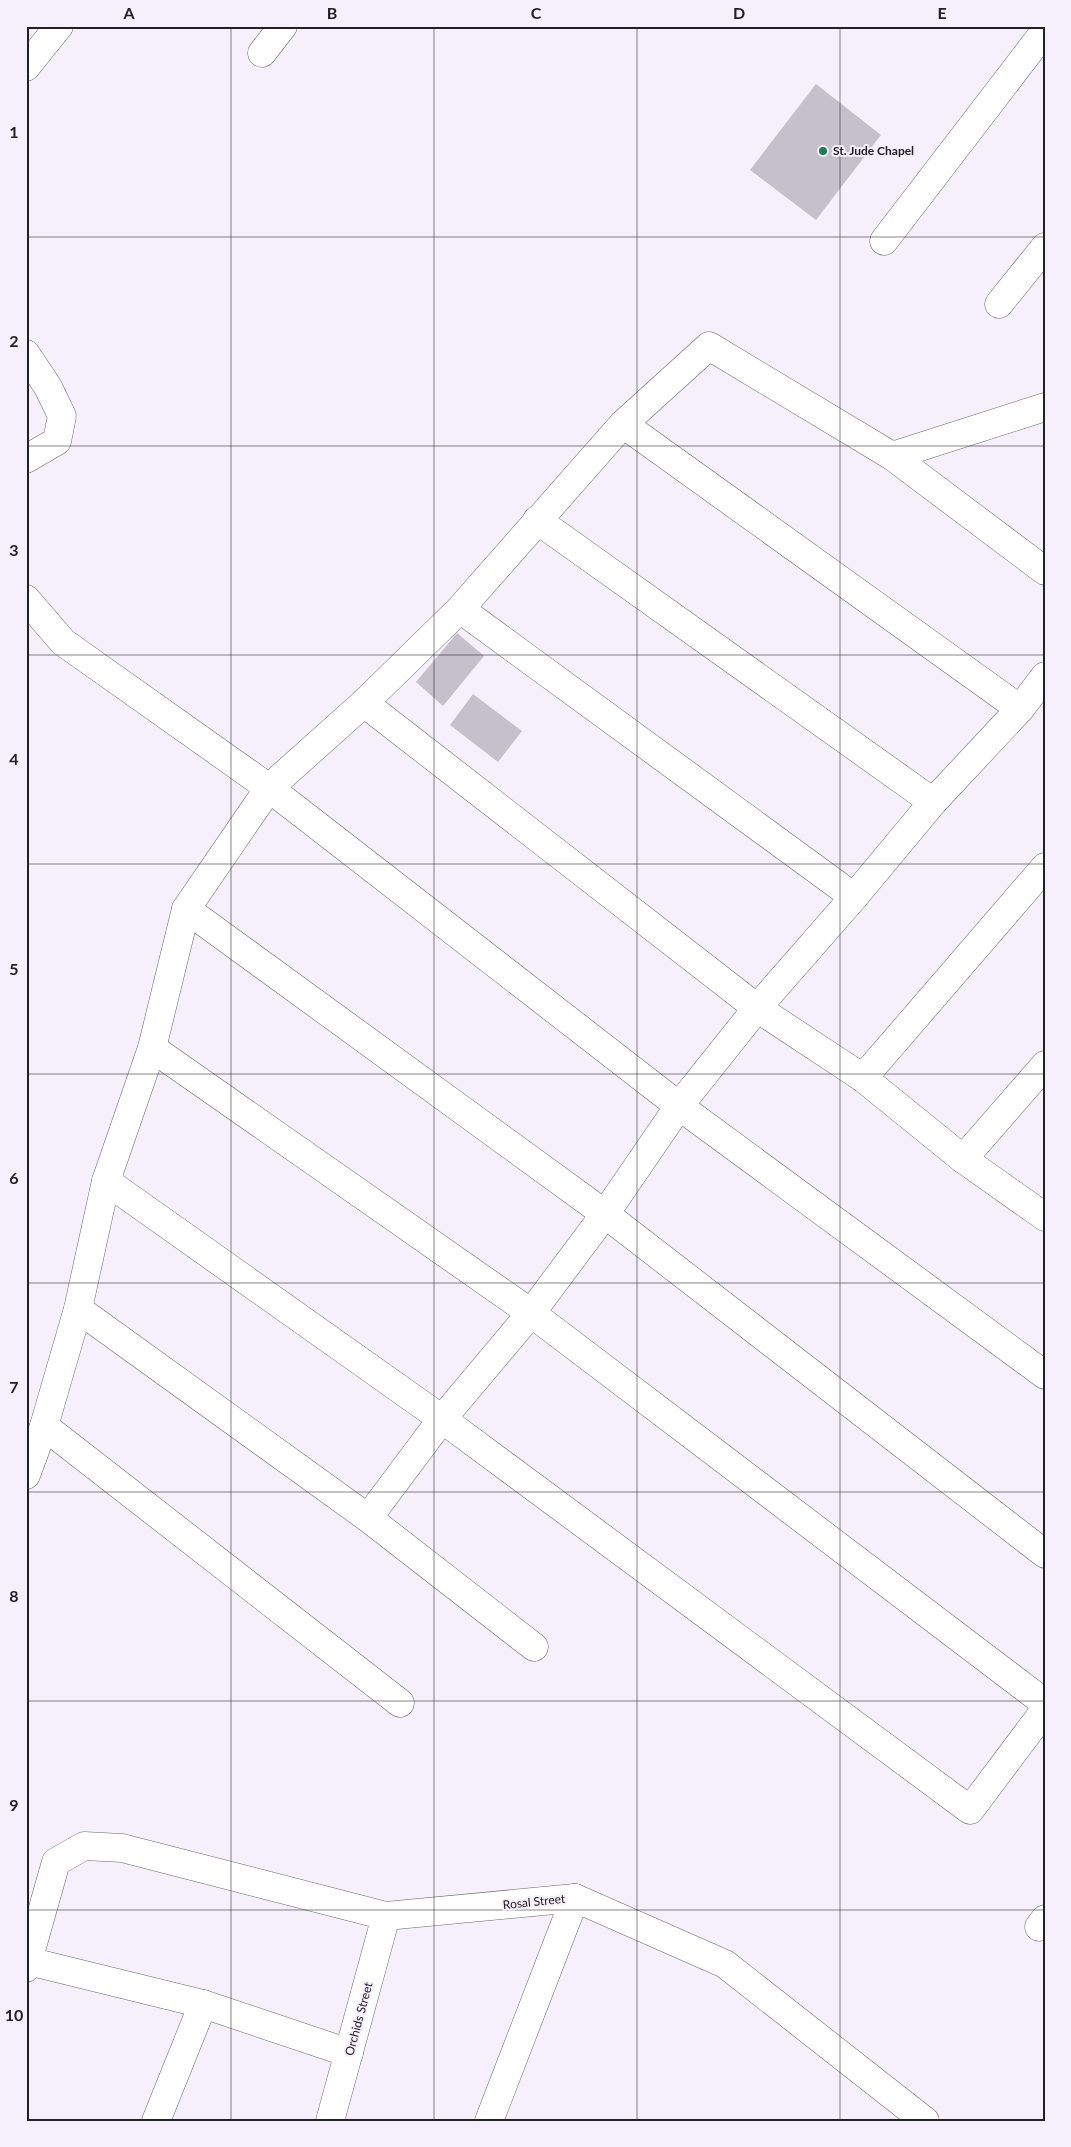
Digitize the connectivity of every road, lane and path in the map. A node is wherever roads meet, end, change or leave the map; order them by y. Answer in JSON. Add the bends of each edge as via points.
{"nodes":[{"id":1,"x":59,"y":26,"type":"edge"},
{"id":2,"x":282,"y":26,"type":"edge"},
{"id":3,"x":1045,"y":31,"type":"edge"},
{"id":4,"x":262,"y":53,"type":"dead end"},
{"id":5,"x":26,"y":67,"type":"edge"},
{"id":6,"x":884,"y":241,"type":"dead end"},
{"id":7,"x":1045,"y":247,"type":"edge"},
{"id":8,"x":999,"y":304,"type":"dead end"},
{"id":9,"x":26,"y":354,"type":"edge"},
{"id":10,"x":1045,"y":407,"type":"edge"},
{"id":11,"x":623,"y":424,"type":"junction"},
{"id":12,"x":892,"y":456,"type":"junction"},
{"id":13,"x":26,"y":460,"type":"edge"},
{"id":14,"x":537,"y":520,"type":"junction"},
{"id":15,"x":1045,"y":572,"type":"edge"},
{"id":16,"x":26,"y":599,"type":"edge"},
{"id":17,"x":460,"y":608,"type":"junction"},
{"id":18,"x":1045,"y":676,"type":"edge"},
{"id":19,"x":364,"y":704,"type":"junction"},
{"id":20,"x":1020,"y":709,"type":"junction"},
{"id":21,"x":269,"y":788,"type":"junction"},
{"id":22,"x":933,"y":802,"type":"junction"},
{"id":23,"x":1045,"y":867,"type":"edge"},
{"id":24,"x":854,"y":897,"type":"junction"},
{"id":25,"x":186,"y":909,"type":"junction"},
{"id":26,"x":757,"y":1008,"type":"junction"},
{"id":27,"x":152,"y":1048,"type":"junction"},
{"id":28,"x":1045,"y":1065,"type":"edge"},
{"id":29,"x":863,"y":1078,"type":"junction"},
{"id":30,"x":679,"y":1106,"type":"junction"},
{"id":31,"x":963,"y":1159,"type":"junction"},
{"id":32,"x":106,"y":1181,"type":"junction"},
{"id":33,"x":605,"y":1214,"type":"junction"},
{"id":34,"x":1045,"y":1217,"type":"edge"},
{"id":35,"x":78,"y":1309,"type":"junction"},
{"id":36,"x":531,"y":1313,"type":"junction"},
{"id":37,"x":1045,"y":1375,"type":"edge"},
{"id":38,"x":442,"y":1419,"type":"junction"},
{"id":39,"x":44,"y":1426,"type":"junction"},
{"id":40,"x":26,"y":1475,"type":"edge"},
{"id":41,"x":368,"y":1518,"type":"junction"},
{"id":42,"x":1045,"y":1554,"type":"edge"},
{"id":43,"x":534,"y":1647,"type":"dead end"},
{"id":44,"x":400,"y":1703,"type":"dead end"},
{"id":45,"x":1045,"y":1703,"type":"edge"},
{"id":46,"x":1045,"y":1710,"type":"edge"},
{"id":47,"x":575,"y":1898,"type":"junction"},
{"id":48,"x":386,"y":1916,"type":"junction"},
{"id":49,"x":27,"y":1965,"type":"edge"},
{"id":50,"x":203,"y":2004,"type":"junction"},
{"id":51,"x":350,"y":2053,"type":"junction"},
{"id":52,"x":908,"y":2116,"type":"edge"},
{"id":53,"x":156,"y":2121,"type":"edge"},
{"id":54,"x":330,"y":2121,"type":"edge"},
{"id":55,"x":489,"y":2121,"type":"edge"}],
"edges":[{"from":1,"to":5,"type":"street"},
{"from":2,"to":4,"type":"street"},
{"from":3,"to":6,"type":"street"},
{"from":7,"to":8,"type":"street"},
{"from":9,"to":13,"type":"street","via":[[62,416],[58,441]]},
{"from":10,"to":12,"type":"street"},
{"from":11,"to":12,"type":"street","via":[[709,346]]},
{"from":11,"to":14,"type":"street"},
{"from":11,"to":20,"type":"street"},
{"from":12,"to":15,"type":"street"},
{"from":14,"to":17,"type":"street"},
{"from":14,"to":22,"type":"street"},
{"from":16,"to":21,"type":"street","via":[[63,642]]},
{"from":17,"to":19,"type":"street"},
{"from":17,"to":24,"type":"street"},
{"from":18,"to":20,"type":"street"},
{"from":19,"to":21,"type":"street"},
{"from":19,"to":26,"type":"street"},
{"from":20,"to":22,"type":"street"},
{"from":21,"to":25,"type":"street"},
{"from":21,"to":30,"type":"street"},
{"from":22,"to":24,"type":"street"},
{"from":23,"to":29,"type":"street"},
{"from":24,"to":26,"type":"street"},
{"from":25,"to":27,"type":"street"},
{"from":25,"to":33,"type":"street"},
{"from":26,"to":29,"type":"street"},
{"from":26,"to":30,"type":"street"},
{"from":27,"to":32,"type":"street"},
{"from":27,"to":36,"type":"street"},
{"from":28,"to":31,"type":"street"},
{"from":29,"to":31,"type":"street"},
{"from":30,"to":33,"type":"street"},
{"from":30,"to":37,"type":"street"},
{"from":31,"to":34,"type":"street"},
{"from":32,"to":35,"type":"street"},
{"from":32,"to":38,"type":"street"},
{"from":33,"to":36,"type":"street"},
{"from":33,"to":42,"type":"street"},
{"from":35,"to":39,"type":"street"},
{"from":35,"to":41,"type":"street"},
{"from":36,"to":38,"type":"street"},
{"from":36,"to":45,"type":"street"},
{"from":38,"to":41,"type":"street"},
{"from":38,"to":46,"type":"street","via":[[970,1810]]},
{"from":39,"to":40,"type":"street"},
{"from":39,"to":44,"type":"street"},
{"from":41,"to":43,"type":"street"},
{"from":47,"to":48,"type":"street","name":"Rosal Street"},
{"from":47,"to":52,"type":"street","name":"Rosal Street","via":[[724,1964]]},
{"from":47,"to":55,"type":"street"},
{"from":48,"to":49,"type":"street","name":"Rosal Street","via":[[122,1848],[84,1846],[56,1862]]},
{"from":48,"to":51,"type":"street","name":"Orchids Street"},
{"from":49,"to":50,"type":"street"},
{"from":50,"to":51,"type":"street"},
{"from":50,"to":53,"type":"street"},
{"from":51,"to":54,"type":"street","name":"Orchids Street"}]}
